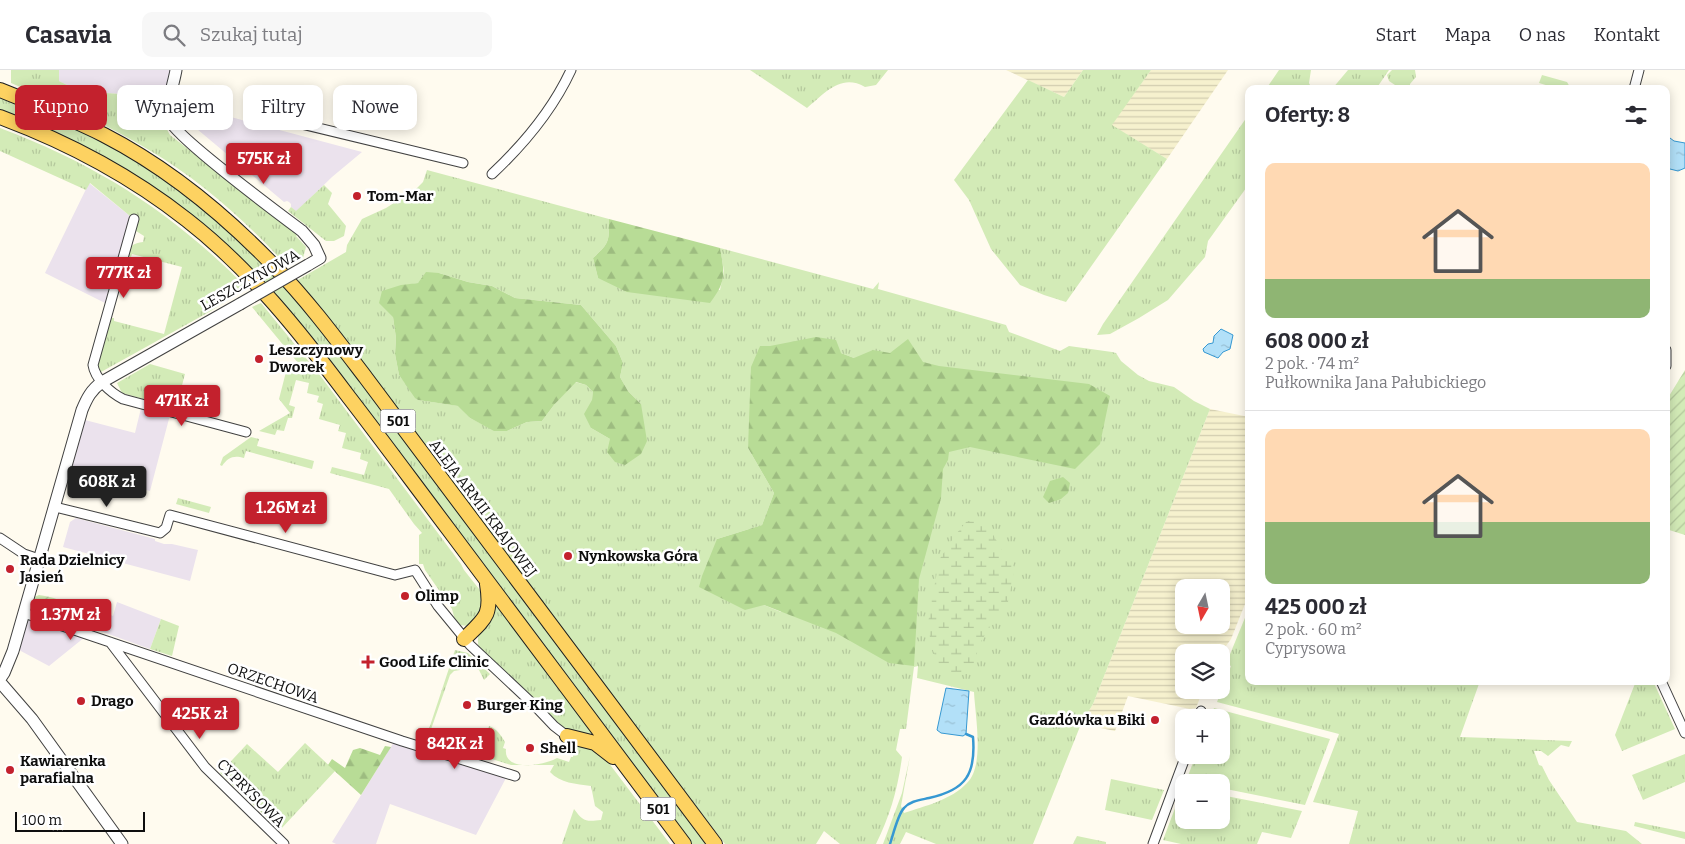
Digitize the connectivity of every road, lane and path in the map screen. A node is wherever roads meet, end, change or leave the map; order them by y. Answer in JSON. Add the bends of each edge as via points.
{"nodes":[{"id":1,"x":176,"y":70,"type":"edge"},
{"id":2,"x":571,"y":70,"type":"edge"},
{"id":3,"x":1639,"y":70,"type":"edge"},
{"id":4,"x":1635,"y":85,"type":"edge"},
{"id":5,"x":0,"y":90,"type":"edge"},
{"id":6,"x":0,"y":117,"type":"edge"},
{"id":7,"x":323,"y":129,"type":"edge"},
{"id":8,"x":463,"y":163,"type":"dead end"},
{"id":9,"x":492,"y":174,"type":"dead end"},
{"id":10,"x":134,"y":220,"type":"dead end"},
{"id":11,"x":102,"y":382,"type":"junction"},
{"id":12,"x":246,"y":432,"type":"dead end"},
{"id":13,"x":55,"y":507,"type":"junction"},
{"id":14,"x":0,"y":538,"type":"edge"},
{"id":15,"x":39,"y":559,"type":"junction"},
{"id":16,"x":486,"y":580,"type":"junction"},
{"id":17,"x":24,"y":613,"type":"junction"},
{"id":18,"x":464,"y":639,"type":"junction"},
{"id":19,"x":110,"y":642,"type":"junction"},
{"id":20,"x":0,"y":681,"type":"edge"},
{"id":21,"x":1663,"y":685,"type":"edge"},
{"id":22,"x":1685,"y":732,"type":"edge"},
{"id":23,"x":567,"y":736,"type":"joint"},
{"id":24,"x":1183,"y":764,"type":"edge"},
{"id":25,"x":632,"y":774,"type":"junction"},
{"id":26,"x":515,"y":776,"type":"dead end"},
{"id":27,"x":122,"y":844,"type":"edge"},
{"id":28,"x":284,"y":844,"type":"edge"},
{"id":29,"x":684,"y":844,"type":"edge"},
{"id":30,"x":715,"y":844,"type":"edge"},
{"id":31,"x":1153,"y":844,"type":"edge"}],
"edges":[{"from":1,"to":11,"type":"street","name":"LESZCZYNOWA","bridge":true,"via":[[168,111],[171,124],[198,150],[302,231],[314,244],[320,258]]},
{"from":2,"to":9,"type":"street","via":[[555,100],[525,140]]},
{"from":3,"to":4,"type":"street"},
{"from":5,"to":30,"type":"main road","name":"ALEJA ARMII KRAJOWEJ","number":"501","via":[[106,136],[147,160],[223,217],[275,267],[366,378]]},
{"from":6,"to":16,"type":"main road","number":"501","via":[[75,149],[126,178],[188,220],[231,258],[311,347]]},
{"from":7,"to":8,"type":"street"},
{"from":10,"to":11,"type":"street","via":[[93,365]]},
{"from":11,"to":12,"type":"street","via":[[124,399]]},
{"from":11,"to":13,"type":"street","name":"LESZCZYNOWA","via":[[89,394],[82,410]]},
{"from":13,"to":15,"type":"street","name":"LESZCZYNOWA"},
{"from":13,"to":18,"type":"street","via":[[160,533],[166,528],[170,516],[395,575],[415,570]]},
{"from":14,"to":15,"type":"street","via":[[24,554]]},
{"from":15,"to":17,"type":"street","name":"LESZCZYNOWA"},
{"from":16,"to":18,"type":"main road","via":[[489,609]]},
{"from":16,"to":25,"type":"main road","number":"501"},
{"from":17,"to":19,"type":"street","name":"ORZECHOWA"},
{"from":17,"to":20,"type":"street","name":"LESZCZYNOWA"},
{"from":18,"to":23,"type":"street"},
{"from":19,"to":26,"type":"street","name":"ORZECHOWA"},
{"from":19,"to":28,"type":"street","name":"CYPRYSOWA","via":[[205,767]]},
{"from":20,"to":27,"type":"street","via":[[32,719]]},
{"from":21,"to":22,"type":"street"},
{"from":23,"to":25,"type":"main road","via":[[598,745]]},
{"from":24,"to":31,"type":"street"},
{"from":25,"to":29,"type":"main road","number":"501"}]}
